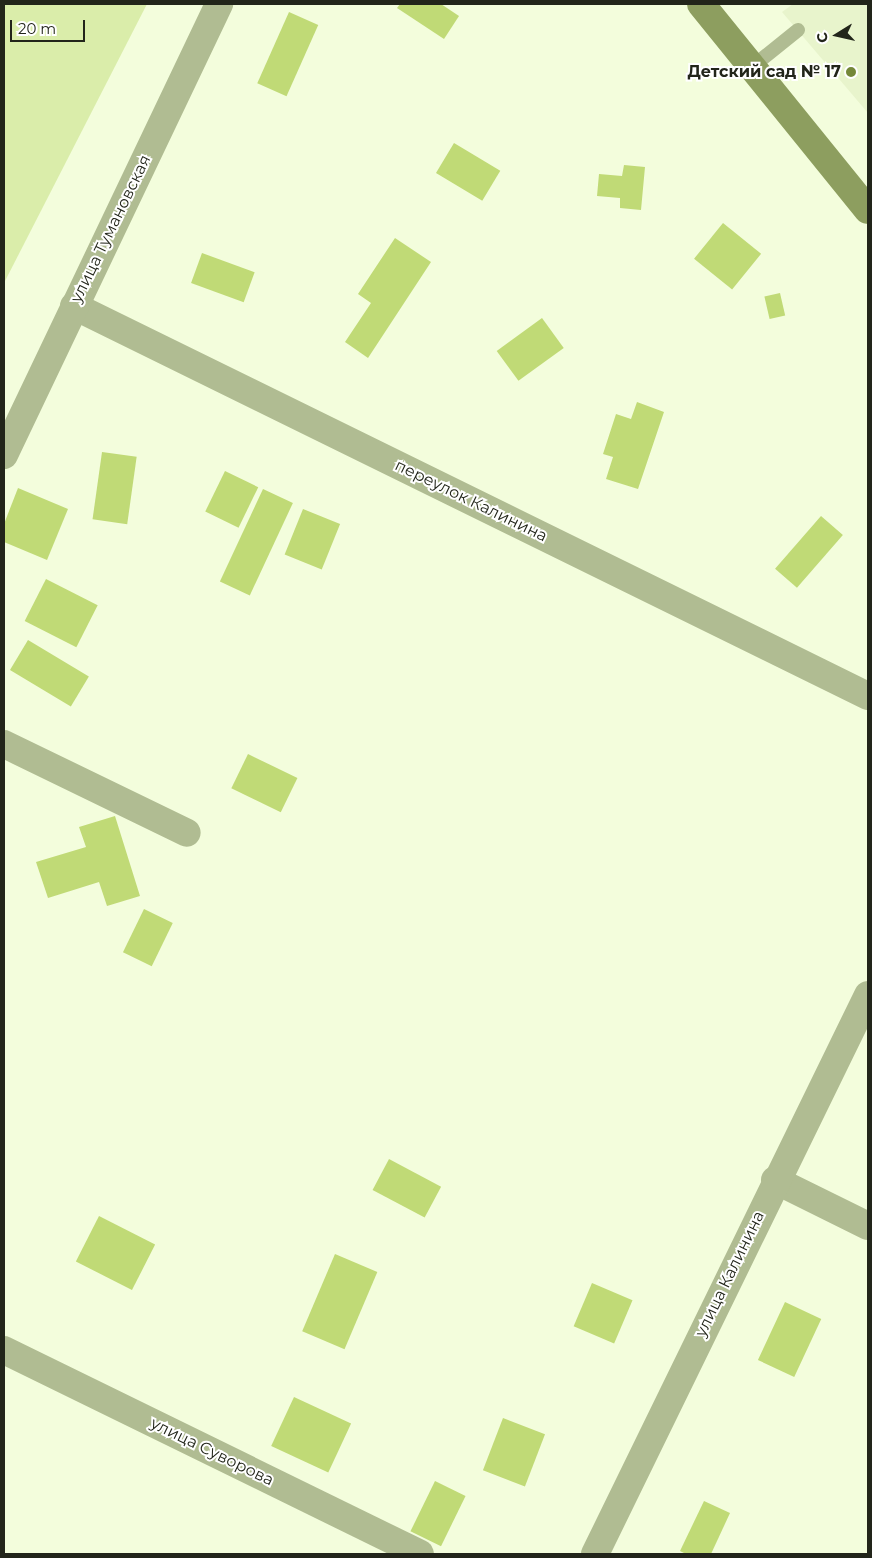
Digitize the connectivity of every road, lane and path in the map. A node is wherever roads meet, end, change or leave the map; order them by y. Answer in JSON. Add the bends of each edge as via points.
{"nodes":[{"id":1,"x":219,"y":4,"type":"edge"},
{"id":2,"x":701,"y":4,"type":"edge"},
{"id":3,"x":798,"y":30,"type":"dead end"},
{"id":4,"x":752,"y":67,"type":"junction"},
{"id":5,"x":868,"y":210,"type":"edge"},
{"id":6,"x":74,"y":306,"type":"junction"},
{"id":7,"x":4,"y":455,"type":"edge"},
{"id":8,"x":868,"y":696,"type":"edge"},
{"id":9,"x":4,"y":744,"type":"edge"},
{"id":10,"x":187,"y":833,"type":"dead end"},
{"id":11,"x":868,"y":995,"type":"edge"},
{"id":12,"x":775,"y":1180,"type":"junction"},
{"id":13,"x":868,"y":1226,"type":"edge"},
{"id":14,"x":4,"y":1350,"type":"edge"},
{"id":15,"x":420,"y":1554,"type":"edge"},
{"id":16,"x":594,"y":1554,"type":"edge"}],
"edges":[{"from":1,"to":6,"type":"street","name":"улица Тумановская"},
{"from":2,"to":4,"type":"street"},
{"from":3,"to":4,"type":"lane"},
{"from":4,"to":5,"type":"street"},
{"from":6,"to":7,"type":"street","name":"улица Тумановская"},
{"from":6,"to":8,"type":"street","name":"переулок Калинина"},
{"from":9,"to":10,"type":"street"},
{"from":11,"to":12,"type":"street","name":"улица Калинина"},
{"from":12,"to":13,"type":"street"},
{"from":12,"to":16,"type":"street","name":"улица Калинина"},
{"from":14,"to":15,"type":"street","name":"улица Суворова"}]}
